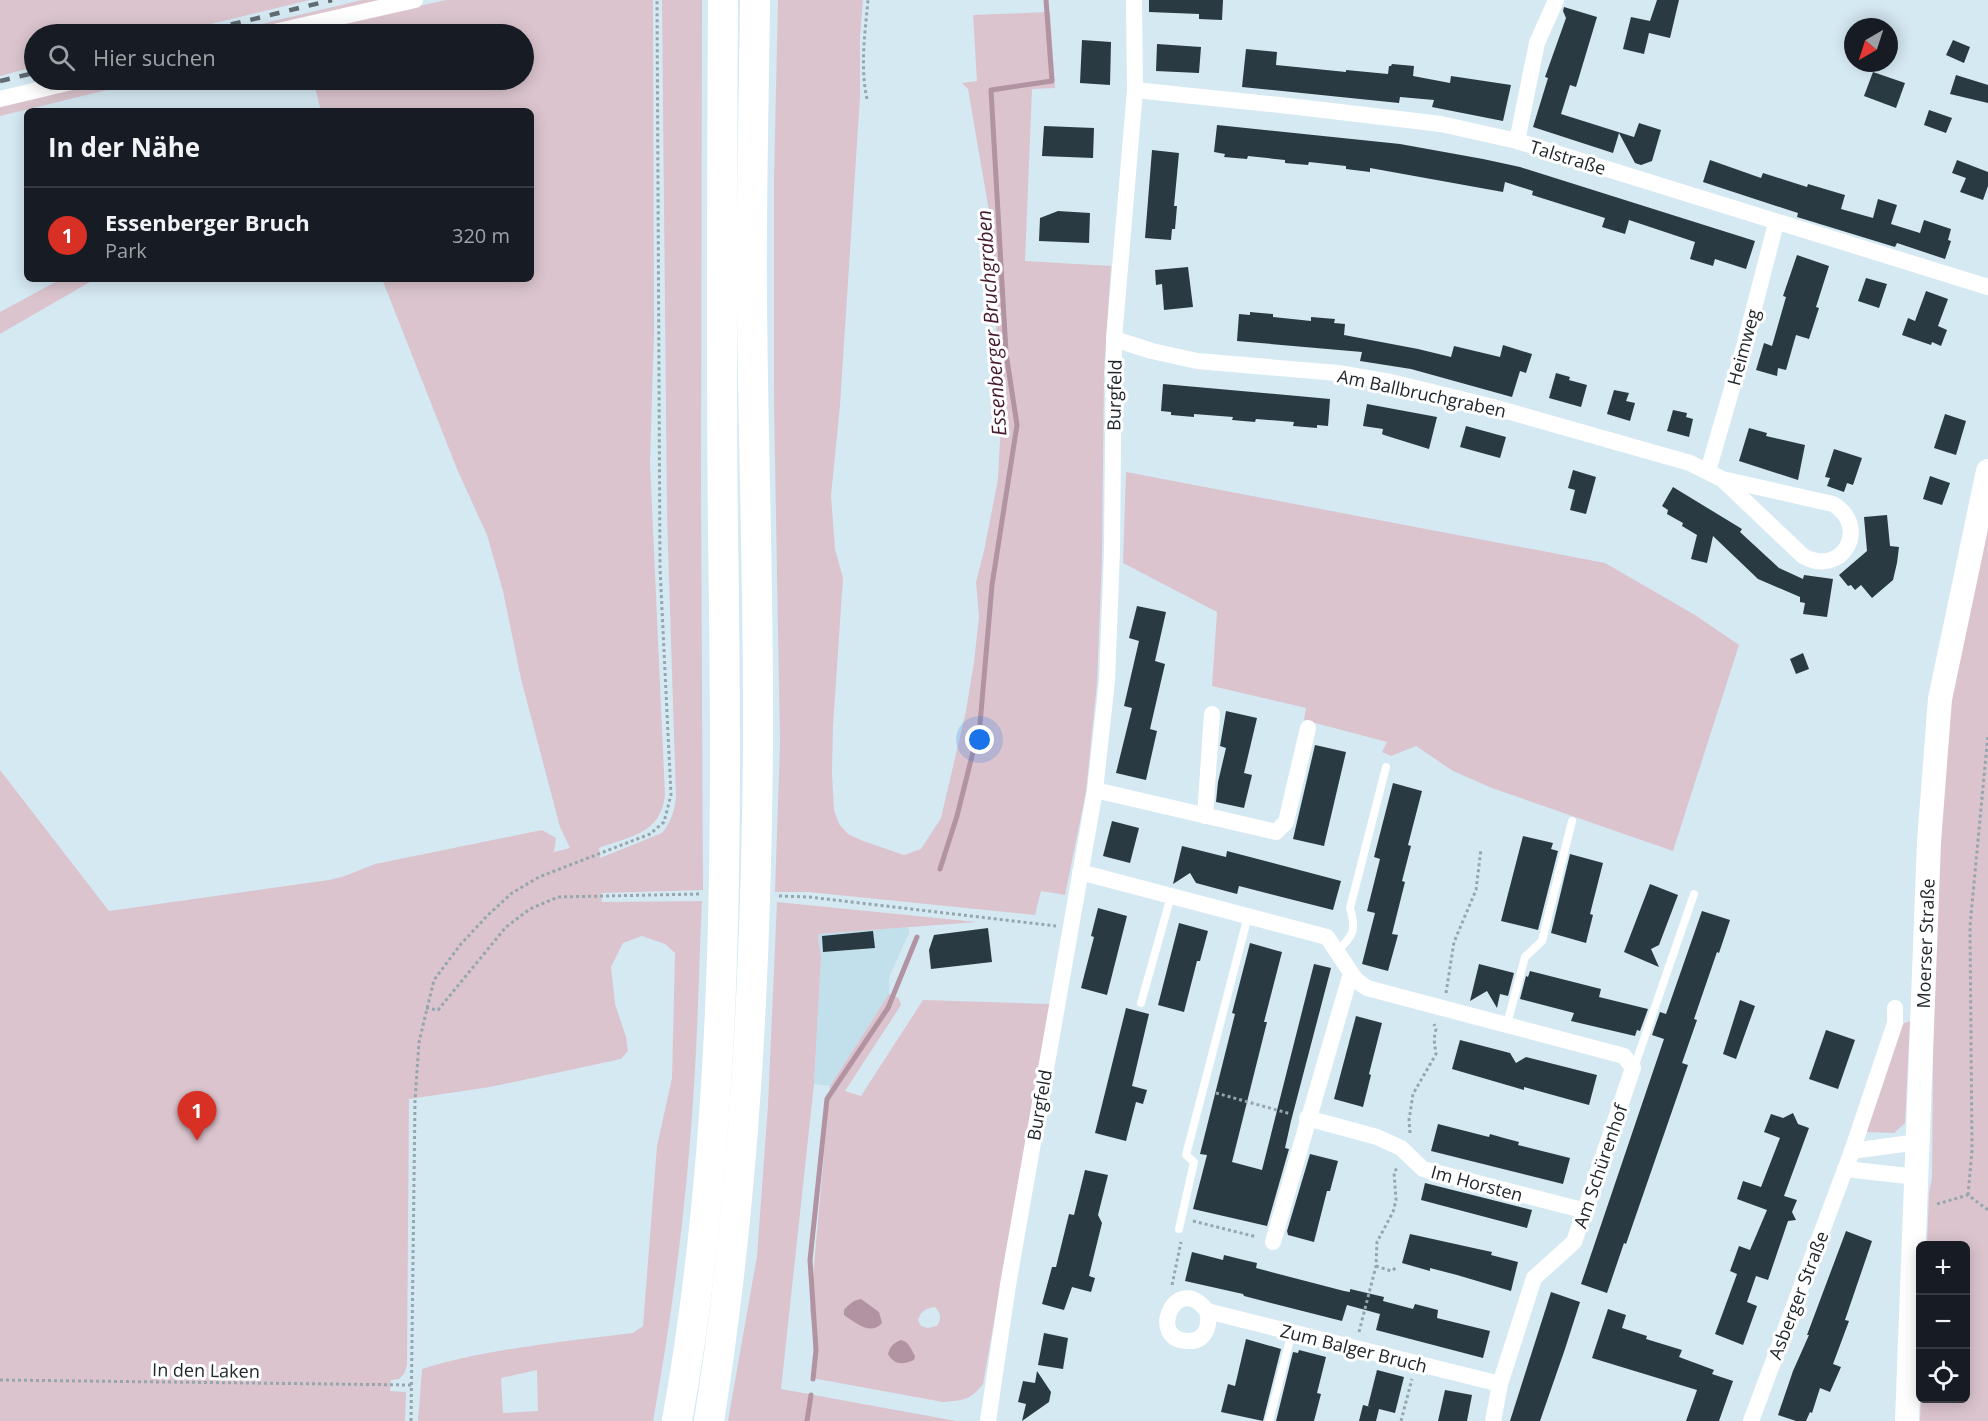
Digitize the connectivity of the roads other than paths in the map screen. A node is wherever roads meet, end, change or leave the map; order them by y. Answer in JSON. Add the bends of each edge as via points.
{"nodes":[{"id":1,"x":415,"y":0,"type":"edge"},
{"id":2,"x":723,"y":0,"type":"edge"},
{"id":3,"x":755,"y":0,"type":"edge"},
{"id":4,"x":1134,"y":0,"type":"edge"},
{"id":5,"x":1556,"y":0,"type":"edge"},
{"id":6,"x":309,"y":24,"type":"edge"},
{"id":7,"x":38,"y":90,"type":"edge"},
{"id":8,"x":1135,"y":90,"type":"junction"},
{"id":9,"x":0,"y":99,"type":"edge"},
{"id":10,"x":1516,"y":141,"type":"junction"},
{"id":11,"x":1776,"y":223,"type":"junction"},
{"id":12,"x":1988,"y":287,"type":"edge"},
{"id":13,"x":1114,"y":339,"type":"junction"},
{"id":14,"x":1988,"y":471,"type":"edge"},
{"id":15,"x":1715,"y":475,"type":"junction"},
{"id":16,"x":1212,"y":714,"type":"dead end"},
{"id":17,"x":1308,"y":728,"type":"dead end"},
{"id":18,"x":1386,"y":767,"type":"dead end"},
{"id":19,"x":1095,"y":790,"type":"junction"},
{"id":20,"x":1205,"y":816,"type":"junction"},
{"id":21,"x":1572,"y":821,"type":"dead end"},
{"id":22,"x":1080,"y":872,"type":"junction"},
{"id":23,"x":1694,"y":894,"type":"dead end"},
{"id":24,"x":1172,"y":896,"type":"junction"},
{"id":25,"x":1248,"y":916,"type":"junction"},
{"id":26,"x":1337,"y":952,"type":"junction"},
{"id":27,"x":1351,"y":973,"type":"junction"},
{"id":28,"x":1141,"y":1003,"type":"dead end"},
{"id":29,"x":1895,"y":1008,"type":"dead end"},
{"id":30,"x":1507,"y":1024,"type":"junction"},
{"id":31,"x":1633,"y":1068,"type":"junction"},
{"id":32,"x":1307,"y":1118,"type":"junction"},
{"id":33,"x":1918,"y":1142,"type":"junction"},
{"id":34,"x":1852,"y":1151,"type":"junction"},
{"id":35,"x":1845,"y":1169,"type":"junction"},
{"id":36,"x":1917,"y":1177,"type":"junction"},
{"id":37,"x":1586,"y":1211,"type":"junction"},
{"id":38,"x":1179,"y":1229,"type":"road end"},
{"id":39,"x":1273,"y":1242,"type":"road end"},
{"id":40,"x":1207,"y":1311,"type":"junction"},
{"id":41,"x":1292,"y":1332,"type":"junction"},
{"id":42,"x":1500,"y":1384,"type":"junction"},
{"id":43,"x":677,"y":1421,"type":"edge"},
{"id":44,"x":709,"y":1421,"type":"edge"},
{"id":45,"x":988,"y":1421,"type":"edge"},
{"id":46,"x":1269,"y":1421,"type":"edge"},
{"id":47,"x":1493,"y":1421,"type":"edge"},
{"id":48,"x":1751,"y":1421,"type":"edge"},
{"id":49,"x":1907,"y":1421,"type":"edge"}],
"edges":[{"from":1,"to":6,"type":"street"},
{"from":2,"to":43,"type":"highway","via":[[721,315],[726,746],[722,986],[702,1242]]},
{"from":3,"to":44,"type":"highway","via":[[752,296],[758,740],[753,979],[740,1182]]},
{"from":4,"to":8,"type":"street","name":"Burgfeld"},
{"from":5,"to":10,"type":"street","via":[[1538,43]]},
{"from":7,"to":9,"type":"street"},
{"from":8,"to":10,"type":"street","name":"Talstraße","via":[[1441,124]]},
{"from":8,"to":13,"type":"street","name":"Burgfeld"},
{"from":10,"to":11,"type":"street","name":"Talstraße"},
{"from":11,"to":12,"type":"street","name":"Talstraße"},
{"from":11,"to":15,"type":"street","name":"Heimweg"},
{"from":13,"to":15,"type":"street","name":"Am Ballbruchgraben","via":[[1197,361],[1338,373],[1390,382],[1690,463]]},
{"from":13,"to":19,"type":"street","name":"Burgfeld","via":[[1107,681]]},
{"from":14,"to":33,"type":"street","name":"Moerser Straße","via":[[1940,699],[1929,853]]},
{"from":15,"to":15,"type":"street","name":"Am Ballbruchgraben","via":[[1808,559],[1831,561],[1849,544],[1849,521],[1833,504]]},
{"from":16,"to":20,"type":"street"},
{"from":17,"to":20,"type":"street","via":[[1286,822],[1276,832]]},
{"from":18,"to":26,"type":"lane","via":[[1350,908],[1355,926],[1352,936]]},
{"from":19,"to":20,"type":"street"},
{"from":19,"to":22,"type":"street","name":"Burgfeld"},
{"from":21,"to":30,"type":"lane","via":[[1542,941],[1525,957]]},
{"from":22,"to":24,"type":"street"},
{"from":22,"to":45,"type":"street","name":"Burgfeld"},
{"from":23,"to":31,"type":"lane","name":"Am Schürenhof"},
{"from":24,"to":25,"type":"street"},
{"from":24,"to":28,"type":"lane"},
{"from":25,"to":26,"type":"street","via":[[1327,937]]},
{"from":25,"to":38,"type":"lane","via":[[1186,1155],[1194,1162]]},
{"from":26,"to":27,"type":"street"},
{"from":27,"to":30,"type":"street","via":[[1367,987]]},
{"from":27,"to":32,"type":"street"},
{"from":29,"to":34,"type":"street","name":"Asberger Straße","via":[[1895,1023]]},
{"from":30,"to":31,"type":"street","via":[[1624,1056]]},
{"from":31,"to":37,"type":"street","name":"Am Schürenhof"},
{"from":32,"to":37,"type":"street","name":"Im Horsten","via":[[1377,1137],[1405,1151],[1423,1169]]},
{"from":32,"to":39,"type":"street"},
{"from":33,"to":34,"type":"street"},
{"from":33,"to":36,"type":"street","name":"Moerser Straße"},
{"from":34,"to":35,"type":"street","name":"Asberger Straße"},
{"from":35,"to":36,"type":"street"},
{"from":35,"to":48,"type":"street","name":"Asberger Straße"},
{"from":36,"to":49,"type":"street","name":"Moerser Straße"},
{"from":37,"to":42,"type":"street","name":"Am Schürenhof","via":[[1574,1242],[1534,1278]]},
{"from":40,"to":40,"type":"street","name":"Zum Balger Bruch","via":[[1202,1304],[1185,1299],[1170,1308],[1167,1325],[1178,1339],[1195,1341],[1208,1329]]},
{"from":40,"to":41,"type":"street","name":"Zum Balger Bruch"},
{"from":41,"to":42,"type":"street","name":"Zum Balger Bruch"},
{"from":41,"to":46,"type":"lane"},
{"from":42,"to":47,"type":"street","name":"Am Schürenhof"}]}
